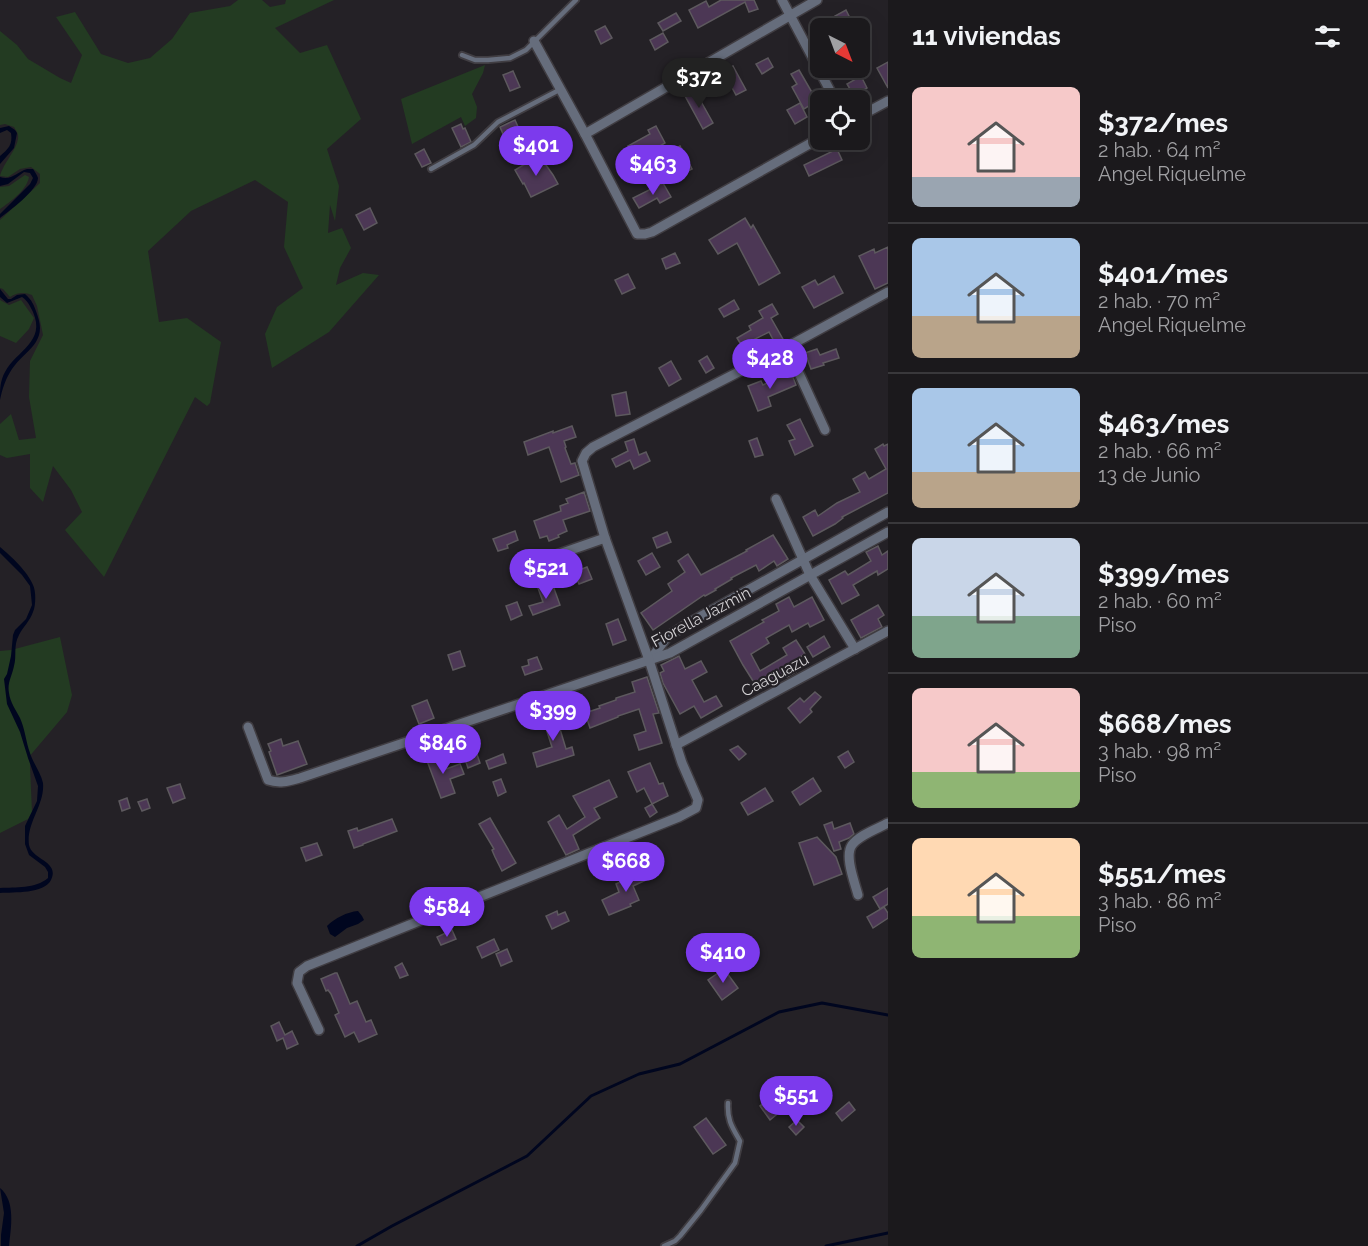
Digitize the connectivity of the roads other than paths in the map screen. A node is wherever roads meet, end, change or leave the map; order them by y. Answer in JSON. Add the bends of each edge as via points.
{"nodes":[{"id":1,"x":576,"y":0,"type":"edge"},
{"id":2,"x":782,"y":0,"type":"edge"},
{"id":3,"x":817,"y":0,"type":"edge"},
{"id":4,"x":790,"y":15,"type":"junction"},
{"id":5,"x":534,"y":41,"type":"junction"},
{"id":6,"x":462,"y":55,"type":"dead end"},
{"id":7,"x":561,"y":89,"type":"junction"},
{"id":8,"x":831,"y":90,"type":"edge"},
{"id":9,"x":888,"y":100,"type":"edge"},
{"id":10,"x":870,"y":110,"type":"edge"},
{"id":11,"x":585,"y":134,"type":"junction"},
{"id":12,"x":810,"y":144,"type":"edge"},
{"id":13,"x":431,"y":169,"type":"dead end"},
{"id":14,"x":888,"y":292,"type":"edge"},
{"id":15,"x":787,"y":347,"type":"junction"},
{"id":16,"x":825,"y":430,"type":"dead end"},
{"id":17,"x":776,"y":499,"type":"dead end"},
{"id":18,"x":888,"y":512,"type":"edge"},
{"id":19,"x":888,"y":532,"type":"edge"},
{"id":20,"x":605,"y":538,"type":"junction"},
{"id":21,"x":802,"y":558,"type":"junction"},
{"id":22,"x":522,"y":567,"type":"dead end"},
{"id":23,"x":810,"y":575,"type":"junction"},
{"id":24,"x":888,"y":631,"type":"edge"},
{"id":25,"x":855,"y":649,"type":"junction"},
{"id":26,"x":650,"y":660,"type":"junction"},
{"id":27,"x":248,"y":727,"type":"dead end"},
{"id":28,"x":676,"y":745,"type":"junction"},
{"id":29,"x":888,"y":823,"type":"edge"},
{"id":30,"x":858,"y":895,"type":"dead end"},
{"id":31,"x":319,"y":1030,"type":"dead end"},
{"id":32,"x":728,"y":1103,"type":"dead end"},
{"id":33,"x":664,"y":1246,"type":"edge"}],
"edges":[{"from":1,"to":5,"type":"lane"},
{"from":2,"to":4,"type":"street"},
{"from":3,"to":4,"type":"street"},
{"from":4,"to":8,"type":"street"},
{"from":4,"to":11,"type":"street"},
{"from":5,"to":6,"type":"lane","via":[[510,58],[475,60]]},
{"from":5,"to":7,"type":"street"},
{"from":7,"to":11,"type":"street"},
{"from":7,"to":13,"type":"lane","via":[[498,122],[474,145]]},
{"from":9,"to":10,"type":"street"},
{"from":11,"to":12,"type":"street","via":[[637,234],[652,232]]},
{"from":14,"to":15,"type":"street"},
{"from":15,"to":16,"type":"street"},
{"from":15,"to":20,"type":"street","via":[[586,453],[582,461]]},
{"from":17,"to":21,"type":"street"},
{"from":18,"to":21,"type":"street","name":"Fiorella Jazmin"},
{"from":19,"to":23,"type":"street","name":"Fiorella Jazmin"},
{"from":20,"to":22,"type":"street"},
{"from":20,"to":26,"type":"street"},
{"from":21,"to":23,"type":"street"},
{"from":21,"to":26,"type":"street","name":"Fiorella Jazmin","via":[[667,637]]},
{"from":23,"to":25,"type":"street"},
{"from":23,"to":26,"type":"street","name":"Fiorella Jazmin"},
{"from":24,"to":25,"type":"street","name":"Caaguazu"},
{"from":25,"to":28,"type":"street","name":"Caaguazu"},
{"from":26,"to":27,"type":"street","via":[[285,782],[268,780]]},
{"from":26,"to":28,"type":"street"},
{"from":28,"to":31,"type":"street","via":[[698,800],[693,811],[307,966],[299,972],[297,983]]},
{"from":29,"to":30,"type":"street","via":[[851,846],[848,858]]},
{"from":32,"to":33,"type":"lane","via":[[730,1123],[740,1142],[735,1162],[702,1210],[675,1241]]}]}
